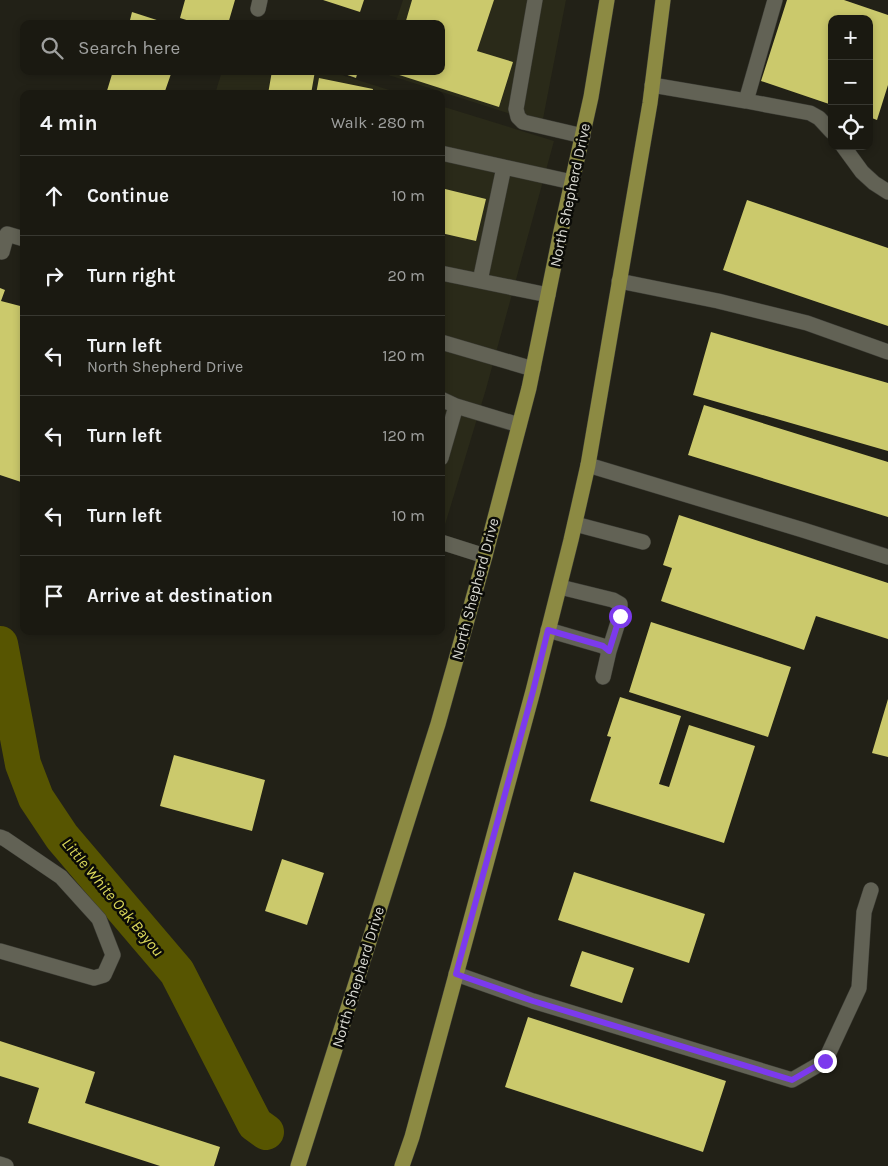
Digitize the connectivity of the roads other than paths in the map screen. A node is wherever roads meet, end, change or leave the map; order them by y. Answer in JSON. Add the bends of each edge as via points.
{"nodes":[{"id":1,"x":534,"y":0,"type":"edge"},
{"id":2,"x":607,"y":0,"type":"edge"},
{"id":3,"x":664,"y":0,"type":"edge"},
{"id":4,"x":775,"y":0,"type":"edge"},
{"id":5,"x":652,"y":85,"type":"junction"},
{"id":6,"x":746,"y":101,"type":"junction"},
{"id":7,"x":828,"y":128,"type":"edge"},
{"id":8,"x":583,"y":136,"type":"junction"},
{"id":9,"x":846,"y":150,"type":"edge"},
{"id":10,"x":445,"y":154,"type":"edge"},
{"id":11,"x":504,"y":166,"type":"junction"},
{"id":12,"x":572,"y":182,"type":"junction"},
{"id":13,"x":888,"y":192,"type":"edge"},
{"id":14,"x":20,"y":238,"type":"edge"},
{"id":15,"x":0,"y":251,"type":"edge"},
{"id":16,"x":445,"y":274,"type":"edge"},
{"id":17,"x":619,"y":281,"type":"junction"},
{"id":18,"x":480,"y":282,"type":"junction"},
{"id":19,"x":548,"y":295,"type":"junction"},
{"id":20,"x":445,"y":343,"type":"edge"},
{"id":21,"x":888,"y":352,"type":"edge"},
{"id":22,"x":532,"y":369,"type":"junction"},
{"id":23,"x":445,"y":401,"type":"edge"},
{"id":24,"x":456,"y":406,"type":"junction"},
{"id":25,"x":519,"y":425,"type":"junction"},
{"id":26,"x":445,"y":444,"type":"edge"},
{"id":27,"x":588,"y":465,"type":"junction"},
{"id":28,"x":575,"y":524,"type":"junction"},
{"id":29,"x":643,"y":542,"type":"dead end"},
{"id":30,"x":445,"y":543,"type":"edge"},
{"id":31,"x":485,"y":556,"type":"junction"},
{"id":32,"x":888,"y":557,"type":"edge"},
{"id":33,"x":560,"y":587,"type":"junction"},
{"id":34,"x":548,"y":630,"type":"junction"},
{"id":35,"x":609,"y":651,"type":"junction"},
{"id":36,"x":603,"y":676,"type":"dead end"},
{"id":37,"x":0,"y":838,"type":"edge"},
{"id":38,"x":871,"y":890,"type":"dead end"},
{"id":39,"x":0,"y":951,"type":"edge"},
{"id":40,"x":456,"y":974,"type":"junction"},
{"id":41,"x":0,"y":1164,"type":"edge"},
{"id":42,"x":6,"y":1166,"type":"edge"},
{"id":43,"x":298,"y":1166,"type":"edge"},
{"id":44,"x":402,"y":1166,"type":"edge"}],
"edges":[{"from":1,"to":8,"type":"street","via":[[516,109],[518,117],[532,125]]},
{"from":2,"to":8,"type":"main road","name":"North Shepherd Drive"},
{"from":3,"to":5,"type":"main road"},
{"from":4,"to":6,"type":"street"},
{"from":5,"to":6,"type":"street"},
{"from":5,"to":17,"type":"main road"},
{"from":6,"to":7,"type":"street","via":[[810,113]]},
{"from":8,"to":12,"type":"main road","name":"North Shepherd Drive"},
{"from":9,"to":13,"type":"street","via":[[862,172]]},
{"from":10,"to":11,"type":"street"},
{"from":11,"to":12,"type":"street"},
{"from":11,"to":18,"type":"street"},
{"from":12,"to":19,"type":"main road","name":"North Shepherd Drive"},
{"from":14,"to":15,"type":"street","via":[[7,234]]},
{"from":16,"to":18,"type":"street"},
{"from":17,"to":21,"type":"street","via":[[807,323]]},
{"from":17,"to":27,"type":"main road"},
{"from":18,"to":19,"type":"street"},
{"from":19,"to":22,"type":"main road","name":"North Shepherd Drive"},
{"from":20,"to":22,"type":"street"},
{"from":22,"to":25,"type":"main road","name":"North Shepherd Drive"},
{"from":23,"to":24,"type":"street"},
{"from":24,"to":25,"type":"street"},
{"from":24,"to":26,"type":"street"},
{"from":25,"to":31,"type":"main road","name":"North Shepherd Drive"},
{"from":27,"to":28,"type":"main road"},
{"from":27,"to":32,"type":"street"},
{"from":28,"to":29,"type":"street"},
{"from":28,"to":33,"type":"main road"},
{"from":30,"to":31,"type":"street"},
{"from":31,"to":43,"type":"main road","name":"North Shepherd Drive","via":[[435,734]]},
{"from":33,"to":34,"type":"main road"},
{"from":33,"to":35,"type":"street","via":[[620,604],[620,616]]},
{"from":34,"to":35,"type":"street","via":[[603,646]]},
{"from":34,"to":40,"type":"main road"},
{"from":35,"to":36,"type":"street"},
{"from":37,"to":39,"type":"street","via":[[61,877],[99,919],[113,955],[104,975],[94,978]]},
{"from":38,"to":40,"type":"street","via":[[864,912],[859,988],[825,1061],[792,1080],[533,1001]]},
{"from":40,"to":44,"type":"main road"},
{"from":41,"to":42,"type":"street"}]}
